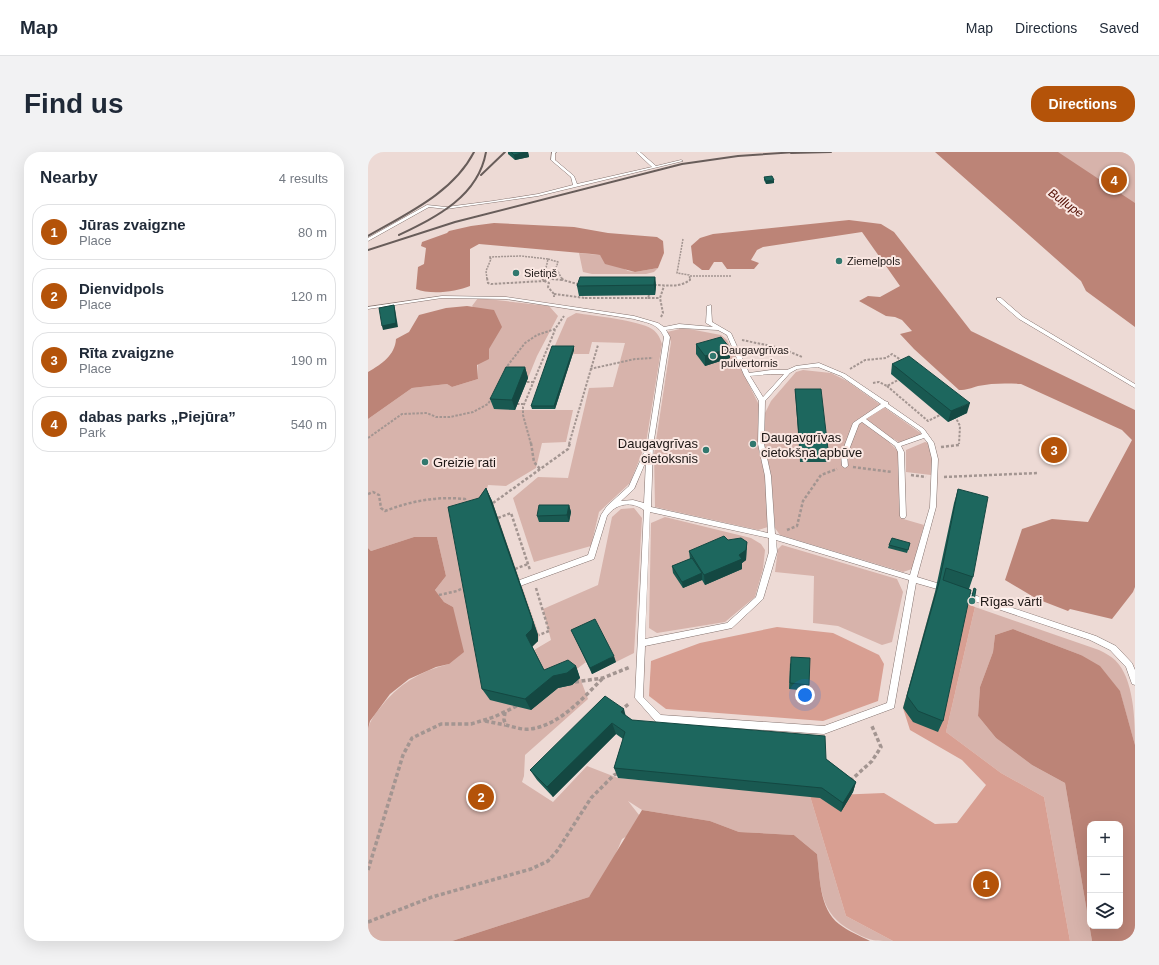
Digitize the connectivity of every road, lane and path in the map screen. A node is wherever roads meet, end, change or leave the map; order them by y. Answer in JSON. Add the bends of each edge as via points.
{"nodes":[{"id":1,"x":555,"y":152,"type":"edge"},
{"id":2,"x":638,"y":152,"type":"edge"},
{"id":3,"x":682,"y":161,"type":"dead end"},
{"id":4,"x":655,"y":167,"type":"junction"},
{"id":5,"x":575,"y":186,"type":"junction"},
{"id":6,"x":683,"y":239,"type":"dead end"},
{"id":7,"x":368,"y":240,"type":"edge"},
{"id":8,"x":548,"y":259,"type":"junction"},
{"id":9,"x":690,"y":276,"type":"junction"},
{"id":10,"x":732,"y":276,"type":"dead end"},
{"id":11,"x":563,"y":280,"type":"junction"},
{"id":12,"x":544,"y":281,"type":"junction"},
{"id":13,"x":587,"y":284,"type":"edge"},
{"id":14,"x":648,"y":285,"type":"edge"},
{"id":15,"x":664,"y":286,"type":"junction"},
{"id":16,"x":554,"y":294,"type":"junction"},
{"id":17,"x":660,"y":298,"type":"junction"},
{"id":18,"x":999,"y":299,"type":"dead end"},
{"id":19,"x":553,"y":304,"type":"junction"},
{"id":20,"x":709,"y":306,"type":"dead end"},
{"id":21,"x":368,"y":308,"type":"edge"},
{"id":22,"x":578,"y":309,"type":"junction"},
{"id":23,"x":656,"y":324,"type":"junction"},
{"id":24,"x":555,"y":329,"type":"junction"},
{"id":25,"x":663,"y":329,"type":"junction"},
{"id":26,"x":722,"y":330,"type":"junction"},
{"id":27,"x":729,"y":334,"type":"junction"},
{"id":28,"x":598,"y":345,"type":"dead end"},
{"id":29,"x":663,"y":361,"type":"junction"},
{"id":30,"x":906,"y":363,"type":"edge"},
{"id":31,"x":819,"y":365,"type":"junction"},
{"id":32,"x":590,"y":369,"type":"junction"},
{"id":33,"x":504,"y":371,"type":"edge"},
{"id":34,"x":788,"y":372,"type":"junction"},
{"id":35,"x":747,"y":375,"type":"junction"},
{"id":36,"x":843,"y":375,"type":"junction"},
{"id":37,"x":898,"y":380,"type":"edge"},
{"id":38,"x":527,"y":382,"type":"dead end"},
{"id":39,"x":533,"y":382,"type":"junction"},
{"id":40,"x":860,"y":386,"type":"junction"},
{"id":41,"x":887,"y":386,"type":"junction"},
{"id":42,"x":1135,"y":386,"type":"edge"},
{"id":43,"x":494,"y":394,"type":"edge"},
{"id":44,"x":762,"y":401,"type":"junction"},
{"id":45,"x":886,"y":403,"type":"junction"},
{"id":46,"x":517,"y":404,"type":"dead end"},
{"id":47,"x":524,"y":404,"type":"junction"},
{"id":48,"x":952,"y":414,"type":"edge"},
{"id":49,"x":940,"y":416,"type":"dead end"},
{"id":50,"x":862,"y":419,"type":"junction"},
{"id":51,"x":926,"y":435,"type":"junction"},
{"id":52,"x":368,"y":438,"type":"edge"},
{"id":53,"x":897,"y":445,"type":"junction"},
{"id":54,"x":650,"y":446,"type":"junction"},
{"id":55,"x":933,"y":449,"type":"junction"},
{"id":56,"x":845,"y":466,"type":"dead end"},
{"id":57,"x":540,"y":469,"type":"junction"},
{"id":58,"x":368,"y":494,"type":"edge"},
{"id":59,"x":494,"y":503,"type":"dead end"},
{"id":60,"x":609,"y":508,"type":"junction"},
{"id":61,"x":647,"y":509,"type":"junction"},
{"id":62,"x":467,"y":511,"type":"edge"},
{"id":63,"x":903,"y":516,"type":"dead end"},
{"id":64,"x":772,"y":536,"type":"junction"},
{"id":65,"x":528,"y":564,"type":"dead end"},
{"id":66,"x":515,"y":569,"type":"edge"},
{"id":67,"x":913,"y":578,"type":"junction"},
{"id":68,"x":520,"y":583,"type":"edge"},
{"id":69,"x":937,"y":586,"type":"edge"},
{"id":70,"x":466,"y":587,"type":"edge"},
{"id":71,"x":439,"y":595,"type":"dead end"},
{"id":72,"x":971,"y":597,"type":"edge"},
{"id":73,"x":642,"y":643,"type":"junction"},
{"id":74,"x":641,"y":664,"type":"junction"},
{"id":75,"x":603,"y":678,"type":"junction"},
{"id":76,"x":1135,"y":681,"type":"edge"},
{"id":77,"x":575,"y":682,"type":"edge"},
{"id":78,"x":639,"y":698,"type":"junction"},
{"id":79,"x":526,"y":702,"type":"edge"},
{"id":80,"x":505,"y":712,"type":"junction"},
{"id":81,"x":617,"y":713,"type":"edge"},
{"id":82,"x":867,"y":715,"type":"junction"},
{"id":83,"x":485,"y":720,"type":"junction"},
{"id":84,"x":506,"y":725,"type":"junction"},
{"id":85,"x":620,"y":772,"type":"edge"},
{"id":86,"x":846,"y":784,"type":"edge"},
{"id":87,"x":368,"y":870,"type":"edge"},
{"id":88,"x":368,"y":922,"type":"edge"}],
"edges":[{"from":1,"to":5,"type":"lane","via":[[553,160],[573,177]]},
{"from":2,"to":4,"type":"lane"},
{"from":3,"to":4,"type":"lane"},
{"from":4,"to":5,"type":"lane"},
{"from":5,"to":7,"type":"lane","via":[[485,204],[446,208],[428,206]]},
{"from":6,"to":9,"type":"path","via":[[677,273]]},
{"from":8,"to":11,"type":"path","via":[[558,262],[556,268]]},
{"from":8,"to":12,"type":"path","via":[[546,268],[540,275]]},
{"from":8,"to":12,"type":"path","via":[[537,256],[508,258],[491,255],[486,271],[488,283],[491,284]]},
{"from":9,"to":10,"type":"path"},
{"from":9,"to":15,"type":"path","via":[[687,283]]},
{"from":11,"to":12,"type":"path"},
{"from":11,"to":13,"type":"path"},
{"from":12,"to":16,"type":"path","via":[[549,283],[548,287]]},
{"from":14,"to":15,"type":"path"},
{"from":15,"to":17,"type":"path"},
{"from":16,"to":17,"type":"path"},
{"from":16,"to":19,"type":"path"},
{"from":17,"to":23,"type":"path","via":[[663,312]]},
{"from":18,"to":42,"type":"lane","via":[[1021,318]]},
{"from":19,"to":21,"type":"lane","via":[[479,296],[442,297]]},
{"from":19,"to":22,"type":"lane"},
{"from":20,"to":26,"type":"lane","via":[[709,323]]},
{"from":22,"to":23,"type":"lane"},
{"from":22,"to":24,"type":"path","via":[[562,317]]},
{"from":23,"to":25,"type":"lane"},
{"from":24,"to":33,"type":"path","via":[[524,341]]},
{"from":24,"to":39,"type":"path"},
{"from":25,"to":26,"type":"lane","via":[[694,326]]},
{"from":25,"to":29,"type":"lane","via":[[667,337]]},
{"from":26,"to":27,"type":"lane"},
{"from":27,"to":31,"type":"path","via":[[738,339],[797,354]]},
{"from":27,"to":35,"type":"lane"},
{"from":28,"to":32,"type":"path"},
{"from":29,"to":32,"type":"path","via":[[652,358],[635,359]]},
{"from":29,"to":54,"type":"lane"},
{"from":30,"to":36,"type":"path","via":[[892,354],[886,358],[865,360]]},
{"from":31,"to":34,"type":"lane","via":[[796,368]]},
{"from":31,"to":36,"type":"lane"},
{"from":32,"to":57,"type":"path","via":[[568,449]]},
{"from":34,"to":35,"type":"lane"},
{"from":34,"to":44,"type":"lane"},
{"from":35,"to":44,"type":"lane"},
{"from":36,"to":40,"type":"lane"},
{"from":37,"to":41,"type":"path"},
{"from":38,"to":39,"type":"path"},
{"from":39,"to":47,"type":"path"},
{"from":40,"to":41,"type":"path","via":[[879,382]]},
{"from":40,"to":45,"type":"lane"},
{"from":41,"to":49,"type":"path","via":[[928,421]]},
{"from":43,"to":52,"type":"path","via":[[488,404],[473,412],[436,418],[427,414],[402,414]]},
{"from":44,"to":64,"type":"lane","via":[[761,444],[768,476]]},
{"from":45,"to":50,"type":"lane"},
{"from":45,"to":51,"type":"lane"},
{"from":46,"to":47,"type":"path"},
{"from":47,"to":57,"type":"path","via":[[523,414],[534,462]]},
{"from":48,"to":55,"type":"path","via":[[959,420],[959,445]]},
{"from":50,"to":53,"type":"lane"},
{"from":50,"to":56,"type":"lane","via":[[856,423],[844,455]]},
{"from":51,"to":53,"type":"lane"},
{"from":51,"to":55,"type":"lane"},
{"from":53,"to":63,"type":"lane","via":[[901,452]]},
{"from":54,"to":60,"type":"lane","via":[[632,487]]},
{"from":54,"to":61,"type":"lane"},
{"from":55,"to":67,"type":"lane","via":[[933,506]]},
{"from":57,"to":59,"type":"path"},
{"from":58,"to":62,"type":"path","via":[[373,492],[379,495],[381,508],[385,511],[404,504],[454,497],[465,499]]},
{"from":60,"to":61,"type":"lane","via":[[622,502],[632,502],[642,504]]},
{"from":60,"to":68,"type":"lane","via":[[604,515],[591,557]]},
{"from":61,"to":64,"type":"lane"},
{"from":61,"to":73,"type":"lane"},
{"from":64,"to":67,"type":"lane"},
{"from":64,"to":73,"type":"lane","via":[[773,552],[759,599],[729,626]]},
{"from":65,"to":66,"type":"path"},
{"from":67,"to":69,"type":"lane"},
{"from":67,"to":82,"type":"lane","via":[[891,706]]},
{"from":70,"to":71,"type":"path"},
{"from":72,"to":76,"type":"lane","via":[[1093,638],[1113,648],[1129,665]]},
{"from":73,"to":74,"type":"lane"},
{"from":74,"to":75,"type":"path"},
{"from":74,"to":78,"type":"lane"},
{"from":75,"to":77,"type":"path"},
{"from":75,"to":84,"type":"path","via":[[564,713],[542,726],[520,729]]},
{"from":78,"to":81,"type":"path"},
{"from":78,"to":82,"type":"lane","via":[[659,718],[667,719],[824,730]]},
{"from":79,"to":80,"type":"path"},
{"from":80,"to":83,"type":"path"},
{"from":80,"to":84,"type":"path"},
{"from":82,"to":86,"type":"path","via":[[881,747],[872,761]]},
{"from":83,"to":84,"type":"path"},
{"from":83,"to":87,"type":"path","via":[[471,724],[441,724],[412,738],[403,755]]},
{"from":85,"to":88,"type":"path","via":[[591,798],[548,861],[531,869],[432,897]]}]}
